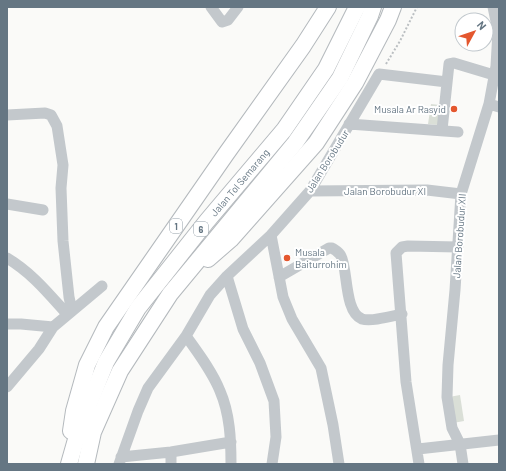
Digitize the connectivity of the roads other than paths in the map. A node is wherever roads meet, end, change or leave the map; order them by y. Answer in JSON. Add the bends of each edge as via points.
{"nodes":[{"id":1,"x":211,"y":7,"type":"edge"},
{"id":2,"x":238,"y":7,"type":"edge"},
{"id":3,"x":328,"y":7,"type":"edge"},
{"id":4,"x":357,"y":7,"type":"edge"},
{"id":5,"x":373,"y":7,"type":"edge"},
{"id":6,"x":393,"y":7,"type":"edge"},
{"id":7,"x":493,"y":7,"type":"edge"},
{"id":8,"x":498,"y":31,"type":"edge"},
{"id":9,"x":494,"y":75,"type":"junction"},
{"id":10,"x":447,"y":82,"type":"junction"},
{"id":11,"x":494,"y":105,"type":"edge"},
{"id":12,"x":7,"y":115,"type":"edge"},
{"id":13,"x":350,"y":124,"type":"junction"},
{"id":14,"x":442,"y":130,"type":"junction"},
{"id":15,"x":458,"y":132,"type":"dead end"},
{"id":16,"x":310,"y":191,"type":"junction"},
{"id":17,"x":461,"y":194,"type":"junction"},
{"id":18,"x":7,"y":204,"type":"edge"},
{"id":19,"x":43,"y":210,"type":"dead end"},
{"id":20,"x":271,"y":234,"type":"junction"},
{"id":21,"x":458,"y":247,"type":"junction"},
{"id":22,"x":7,"y":258,"type":"edge"},
{"id":23,"x":227,"y":276,"type":"junction"},
{"id":24,"x":279,"y":277,"type":"junction"},
{"id":25,"x":102,"y":286,"type":"dead end"},
{"id":26,"x":170,"y":294,"type":"junction"},
{"id":27,"x":70,"y":313,"type":"junction"},
{"id":28,"x":402,"y":314,"type":"junction"},
{"id":29,"x":7,"y":324,"type":"edge"},
{"id":30,"x":53,"y":327,"type":"junction"},
{"id":31,"x":186,"y":336,"type":"junction"},
{"id":32,"x":7,"y":386,"type":"edge"},
{"id":33,"x":499,"y":440,"type":"edge"},
{"id":34,"x":231,"y":442,"type":"junction"},
{"id":35,"x":460,"y":444,"type":"junction"},
{"id":36,"x":418,"y":449,"type":"junction"},
{"id":37,"x":171,"y":452,"type":"junction"},
{"id":38,"x":120,"y":461,"type":"edge"},
{"id":39,"x":68,"y":464,"type":"edge"},
{"id":40,"x":86,"y":464,"type":"edge"},
{"id":41,"x":171,"y":464,"type":"edge"},
{"id":42,"x":231,"y":464,"type":"edge"},
{"id":43,"x":272,"y":464,"type":"edge"},
{"id":44,"x":339,"y":464,"type":"edge"},
{"id":45,"x":419,"y":464,"type":"edge"},
{"id":46,"x":463,"y":464,"type":"edge"}],
"edges":[{"from":1,"to":2,"type":"street","via":[[222,22],[228,20]]},
{"from":3,"to":39,"type":"highway","number":"1","via":[[106,327],[87,365],[74,411]]},
{"from":4,"to":39,"type":"highway","name":"Jalan Tol Semarang","number":"6","via":[[326,69],[284,130],[138,308],[106,362]]},
{"from":5,"to":26,"type":"highway","name":"Jalan Tol Semarang","number":"6","via":[[340,78],[299,136]]},
{"from":6,"to":26,"type":"highway","via":[[355,83],[316,143],[230,239]]},
{"from":7,"to":8,"type":"street","name":"Jalan Borobudur XII"},
{"from":8,"to":9,"type":"street","name":"Jalan Borobudur XII"},
{"from":9,"to":10,"type":"street","via":[[451,63]]},
{"from":9,"to":11,"type":"street","name":"Jalan Borobudur XII"},
{"from":10,"to":13,"type":"street","name":"Jalan Borobudur","via":[[379,74]]},
{"from":10,"to":14,"type":"street"},
{"from":11,"to":17,"type":"street","name":"Jalan Borobudur XII"},
{"from":12,"to":27,"type":"street","via":[[45,113],[51,115],[57,126],[63,165],[63,242]]},
{"from":13,"to":14,"type":"street"},
{"from":13,"to":16,"type":"street","name":"Jalan Borobudur"},
{"from":14,"to":15,"type":"street"},
{"from":16,"to":17,"type":"street","name":"Jalan Borobudur XI","via":[[426,190]]},
{"from":16,"to":20,"type":"street","name":"Jalan Borobudur"},
{"from":17,"to":21,"type":"street","name":"Jalan Borobudur XII"},
{"from":18,"to":19,"type":"street"},
{"from":20,"to":23,"type":"street","name":"Jalan Borobudur"},
{"from":20,"to":24,"type":"street"},
{"from":21,"to":28,"type":"street","via":[[408,246],[402,247],[396,253]]},
{"from":21,"to":35,"type":"street","name":"Jalan Borobudur XII","via":[[447,397],[452,428]]},
{"from":22,"to":27,"type":"street","via":[[26,270]]},
{"from":23,"to":31,"type":"street","name":"Jalan Borobudur","via":[[210,295]]},
{"from":23,"to":43,"type":"street","via":[[243,329],[260,363],[274,401],[276,437]]},
{"from":24,"to":28,"type":"street","via":[[332,248],[341,256],[346,287],[356,314],[368,319]]},
{"from":24,"to":44,"type":"street","via":[[283,297],[292,319],[321,368],[334,424]]},
{"from":25,"to":27,"type":"street"},
{"from":26,"to":40,"type":"highway","name":"Jalan Tol Semarang","number":"6","via":[[120,371],[93,432]]},
{"from":27,"to":30,"type":"street"},
{"from":28,"to":36,"type":"street","via":[[406,382]]},
{"from":29,"to":30,"type":"street"},
{"from":30,"to":32,"type":"street","via":[[38,350]]},
{"from":31,"to":34,"type":"street","via":[[220,390],[226,408]]},
{"from":31,"to":38,"type":"street","name":"Jalan Borobudur","via":[[148,388]]},
{"from":33,"to":35,"type":"street"},
{"from":34,"to":37,"type":"street"},
{"from":34,"to":42,"type":"street"},
{"from":35,"to":36,"type":"street"},
{"from":35,"to":46,"type":"street","name":"Jalan Borobudur XII"},
{"from":36,"to":45,"type":"street"},
{"from":37,"to":38,"type":"street"},
{"from":37,"to":41,"type":"street"}]}
